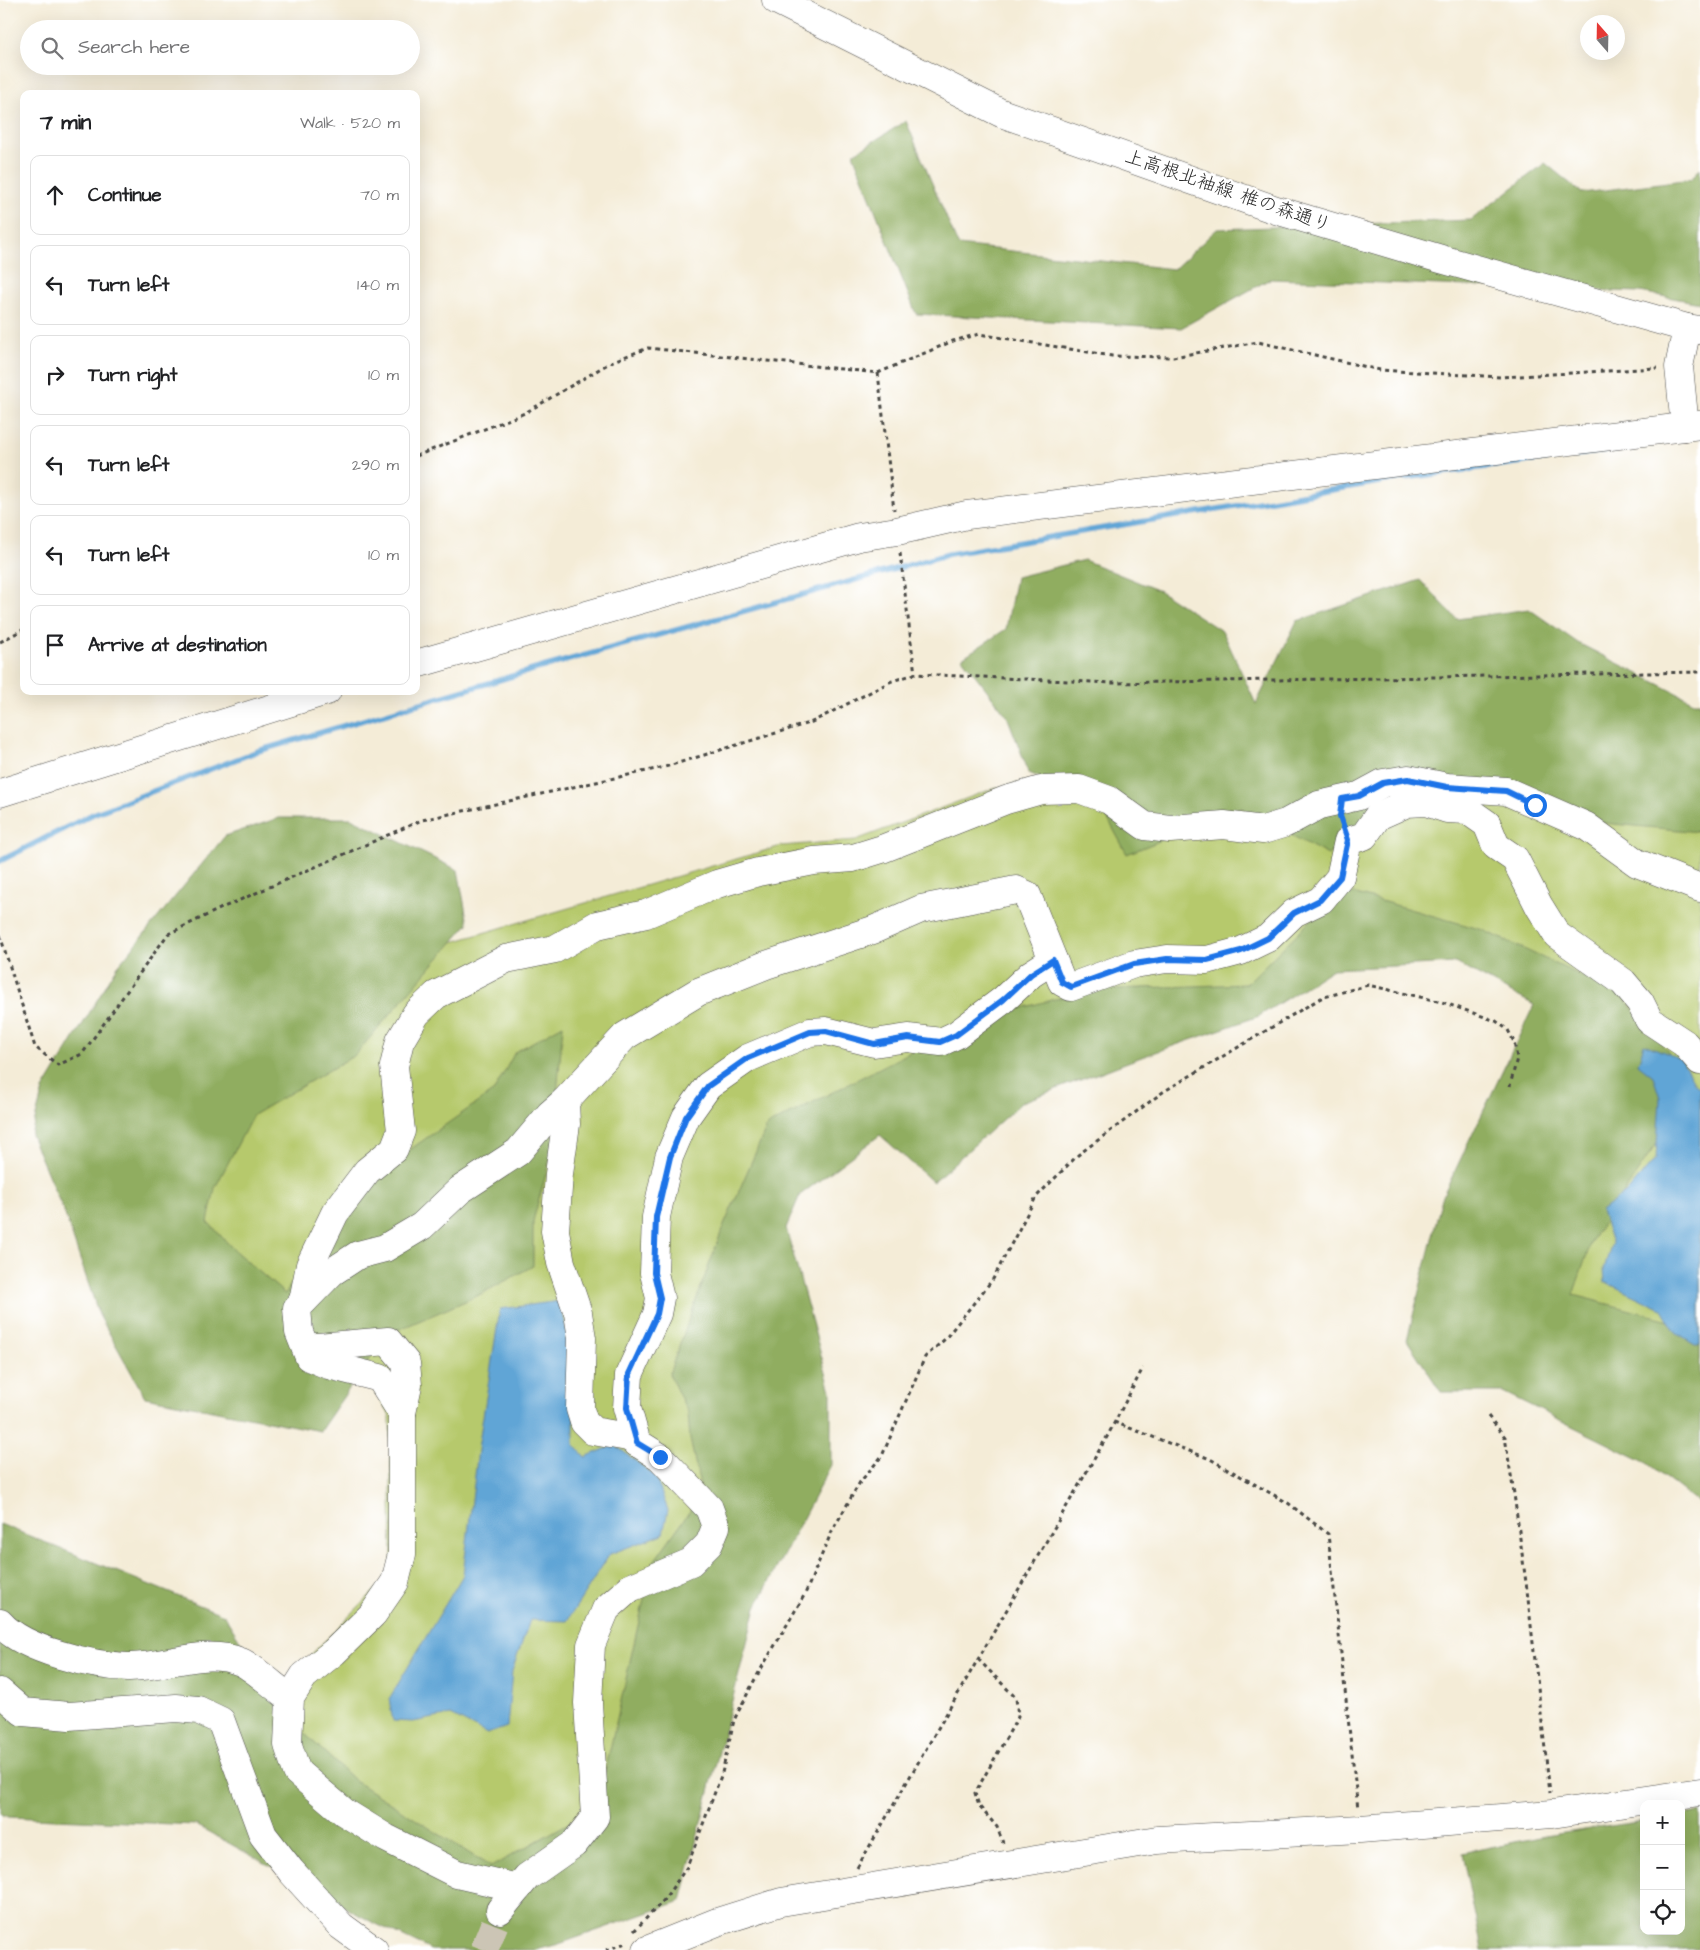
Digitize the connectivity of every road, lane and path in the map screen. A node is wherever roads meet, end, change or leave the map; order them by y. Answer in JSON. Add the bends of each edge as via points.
{"nodes":[{"id":1,"x":776,"y":0,"type":"edge"},
{"id":2,"x":1694,"y":329,"type":"edge"},
{"id":3,"x":1679,"y":367,"type":"junction"},
{"id":4,"x":878,"y":373,"type":"junction"},
{"id":5,"x":1692,"y":426,"type":"edge"},
{"id":6,"x":420,"y":454,"type":"edge"},
{"id":7,"x":897,"y":531,"type":"junction"},
{"id":8,"x":20,"y":631,"type":"edge"},
{"id":9,"x":0,"y":642,"type":"edge"},
{"id":10,"x":420,"y":663,"type":"edge"},
{"id":11,"x":1700,"y":672,"type":"edge"},
{"id":12,"x":915,"y":674,"type":"junction"},
{"id":13,"x":315,"y":695,"type":"edge"},
{"id":14,"x":0,"y":793,"type":"edge"},
{"id":15,"x":1342,"y":799,"type":"junction"},
{"id":16,"x":1348,"y":840,"type":"junction"},
{"id":17,"x":1700,"y":888,"type":"edge"},
{"id":18,"x":0,"y":935,"type":"edge"},
{"id":19,"x":1053,"y":960,"type":"junction"},
{"id":20,"x":1700,"y":1061,"type":"edge"},
{"id":21,"x":1510,"y":1086,"type":"dead end"},
{"id":22,"x":565,"y":1101,"type":"junction"},
{"id":23,"x":303,"y":1301,"type":"junction"},
{"id":24,"x":306,"y":1348,"type":"junction"},
{"id":25,"x":1143,"y":1368,"type":"dead end"},
{"id":26,"x":402,"y":1412,"type":"junction"},
{"id":27,"x":1488,"y":1416,"type":"dead end"},
{"id":28,"x":1114,"y":1422,"type":"junction"},
{"id":29,"x":637,"y":1443,"type":"junction"},
{"id":30,"x":0,"y":1623,"type":"edge"},
{"id":31,"x":978,"y":1659,"type":"junction"},
{"id":32,"x":0,"y":1692,"type":"edge"},
{"id":33,"x":290,"y":1698,"type":"junction"},
{"id":34,"x":1700,"y":1792,"type":"edge"},
{"id":35,"x":1552,"y":1814,"type":"junction"},
{"id":36,"x":1360,"y":1828,"type":"junction"},
{"id":37,"x":1012,"y":1864,"type":"junction"},
{"id":38,"x":518,"y":1888,"type":"junction"},
{"id":39,"x":843,"y":1892,"type":"junction"},
{"id":40,"x":500,"y":1910,"type":"tunnel mouth"},
{"id":41,"x":374,"y":1950,"type":"edge"},
{"id":42,"x":606,"y":1950,"type":"edge"},
{"id":43,"x":647,"y":1950,"type":"edge"}],
"edges":[{"from":1,"to":2,"type":"street","name":"上高根北袖線 椎の森通り","via":[[1010,116],[1276,210],[1441,260]]},
{"from":2,"to":3,"type":"street"},
{"from":3,"to":4,"type":"path","via":[[1501,377],[1380,370],[1258,342],[1173,357],[1112,356],[978,334],[953,341]]},
{"from":3,"to":5,"type":"street"},
{"from":4,"to":6,"type":"path","via":[[648,348],[613,360],[525,413]]},
{"from":4,"to":7,"type":"path"},
{"from":5,"to":7,"type":"street","via":[[967,516]]},
{"from":7,"to":10,"type":"street","via":[[859,537]]},
{"from":7,"to":12,"type":"path"},
{"from":8,"to":9,"type":"path"},
{"from":11,"to":12,"type":"path","via":[[1113,683]]},
{"from":12,"to":18,"type":"path","via":[[892,681],[812,722],[665,767],[422,820],[224,907],[168,934],[82,1054],[58,1065],[35,1047]]},
{"from":13,"to":14,"type":"street"},
{"from":15,"to":16,"type":"street","via":[[1340,816]]},
{"from":15,"to":17,"type":"street","via":[[1359,796],[1383,783],[1408,779],[1447,787],[1506,791],[1586,826],[1637,863]]},
{"from":15,"to":23,"type":"street","via":[[1320,804],[1286,823],[1263,830],[1224,825],[1170,829],[1145,826],[1109,800],[1079,789],[1041,790],[1006,800],[882,849],[853,858],[814,861],[758,872],[717,884],[646,914],[597,925],[555,949],[506,959],[436,995],[416,1014],[400,1041],[394,1066],[401,1131],[394,1149],[368,1171],[336,1213],[310,1266]]},
{"from":16,"to":19,"type":"street","via":[[1340,877],[1320,900],[1294,913],[1268,938],[1241,951],[1207,960],[1167,959],[1134,964],[1071,987],[1062,982]]},
{"from":16,"to":20,"type":"street","via":[[1364,836],[1378,816],[1406,803],[1426,802],[1447,809],[1467,810],[1487,824],[1496,846],[1515,859],[1557,935],[1623,982],[1640,1002],[1649,1020],[1684,1043]]},
{"from":19,"to":22,"type":"street","via":[[1028,895],[1016,890],[921,909],[872,930],[766,965],[698,992],[625,1036]]},
{"from":19,"to":29,"type":"street","via":[[956,1035],[940,1042],[908,1038],[874,1044],[826,1031],[810,1032],[748,1058],[708,1086],[686,1117],[670,1157],[656,1217],[654,1273],[660,1298],[657,1314],[629,1374],[627,1408]]},
{"from":21,"to":42,"type":"path","via":[[1517,1058],[1514,1042],[1508,1030],[1496,1020],[1442,1002],[1368,985],[1321,998],[1163,1092],[1078,1155],[1036,1197],[993,1279],[945,1339],[925,1357],[882,1456],[860,1482],[836,1523],[805,1594],[734,1720],[722,1773],[687,1867],[663,1902],[623,1944]]},
{"from":22,"to":23,"type":"street","via":[[518,1152],[460,1190],[422,1226],[385,1248],[358,1256],[332,1272]]},
{"from":22,"to":29,"type":"street","via":[[566,1124],[555,1231],[582,1338],[580,1409],[584,1422],[593,1431],[628,1437]]},
{"from":23,"to":24,"type":"street","via":[[297,1308],[299,1332]]},
{"from":24,"to":26,"type":"street","via":[[309,1357],[328,1365],[380,1378]]},
{"from":24,"to":26,"type":"street","via":[[388,1341],[406,1363],[408,1385]]},
{"from":25,"to":28,"type":"path"},
{"from":26,"to":33,"type":"street","via":[[402,1554],[395,1582],[373,1614],[304,1676]]},
{"from":27,"to":35,"type":"path","via":[[1505,1437],[1527,1590]]},
{"from":28,"to":31,"type":"path"},
{"from":28,"to":36,"type":"path","via":[[1210,1459],[1288,1503],[1328,1534]]},
{"from":29,"to":38,"type":"street","via":[[660,1457],[709,1508],[716,1528],[709,1544],[690,1562],[630,1588],[606,1609],[591,1645],[588,1703],[595,1817],[574,1844],[527,1877]]},
{"from":30,"to":33,"type":"street","via":[[33,1646],[80,1660],[128,1667],[213,1656],[242,1662]]},
{"from":31,"to":37,"type":"path","via":[[1016,1698],[1018,1718],[975,1793],[979,1806],[997,1827]]},
{"from":31,"to":39,"type":"path"},
{"from":32,"to":41,"type":"street","via":[[22,1712],[69,1716],[176,1708],[198,1710],[222,1721],[262,1834],[341,1926]]},
{"from":33,"to":38,"type":"street","via":[[288,1745],[297,1772],[344,1812],[386,1838],[457,1874]]},
{"from":34,"to":35,"type":"street"},
{"from":35,"to":36,"type":"street"},
{"from":36,"to":37,"type":"street","via":[[1157,1840]]},
{"from":37,"to":39,"type":"street"},
{"from":38,"to":40,"type":"street"},
{"from":39,"to":43,"type":"street","via":[[781,1902],[717,1922]]}]}
